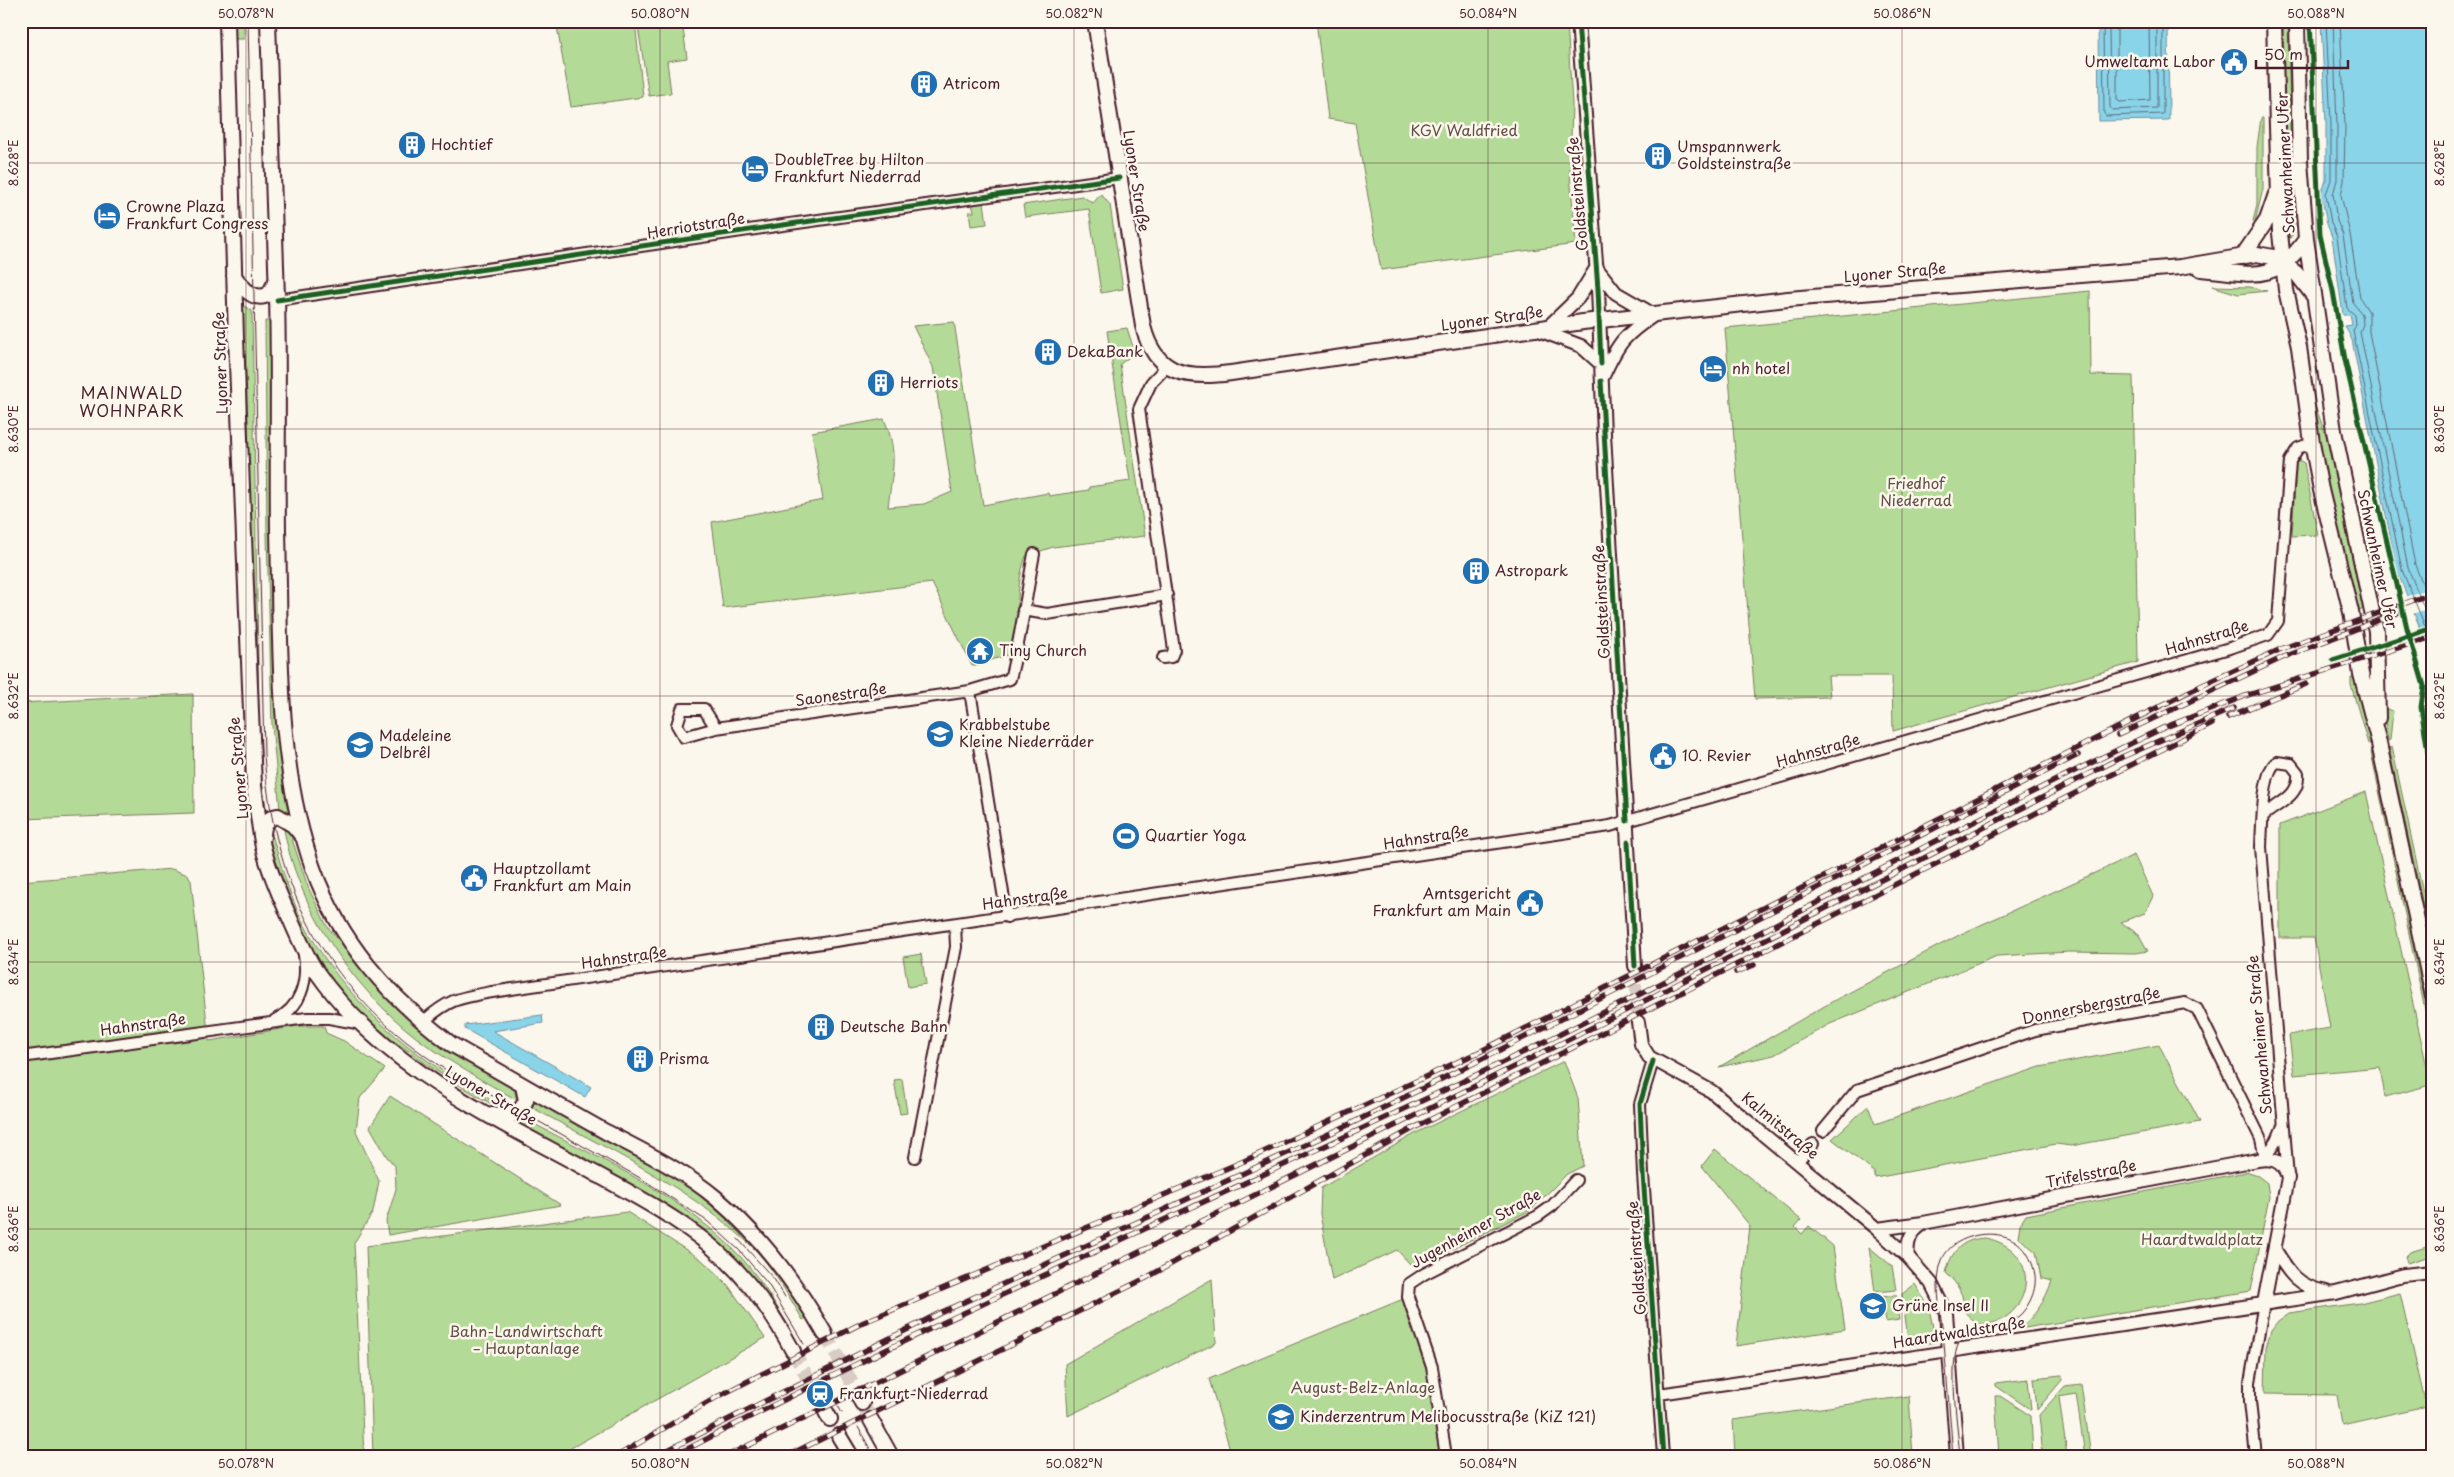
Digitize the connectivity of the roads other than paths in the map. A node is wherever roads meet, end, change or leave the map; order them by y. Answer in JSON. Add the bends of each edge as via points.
{"nodes":[{"id":1,"x":227,"y":21,"type":"edge"},
{"id":2,"x":268,"y":21,"type":"edge"},
{"id":3,"x":1096,"y":21,"type":"edge"},
{"id":4,"x":1578,"y":21,"type":"edge"},
{"id":5,"x":2274,"y":21,"type":"edge"},
{"id":6,"x":2297,"y":21,"type":"edge"},
{"id":7,"x":1119,"y":178,"type":"junction"},
{"id":8,"x":2279,"y":186,"type":"junction"},
{"id":9,"x":2306,"y":239,"type":"junction"},
{"id":10,"x":2242,"y":257,"type":"junction"},
{"id":11,"x":2283,"y":263,"type":"junction"},
{"id":12,"x":2180,"y":267,"type":"junction"},
{"id":13,"x":1597,"y":268,"type":"junction"},
{"id":14,"x":2267,"y":273,"type":"junction"},
{"id":15,"x":234,"y":276,"type":"junction"},
{"id":16,"x":276,"y":280,"type":"junction"},
{"id":17,"x":2286,"y":290,"type":"junction"},
{"id":18,"x":2313,"y":295,"type":"junction"},
{"id":19,"x":277,"y":300,"type":"junction"},
{"id":20,"x":1654,"y":315,"type":"junction"},
{"id":21,"x":1600,"y":321,"type":"junction"},
{"id":22,"x":1542,"y":328,"type":"junction"},
{"id":23,"x":1601,"y":364,"type":"junction"},
{"id":24,"x":1167,"y":366,"type":"junction"},
{"id":25,"x":1601,"y":381,"type":"junction"},
{"id":26,"x":2312,"y":443,"type":"junction"},
{"id":27,"x":1034,"y":554,"type":"dead end"},
{"id":28,"x":1167,"y":595,"type":"junction"},
{"id":29,"x":1023,"y":610,"type":"junction"},
{"id":30,"x":1163,"y":658,"type":"dead end"},
{"id":31,"x":970,"y":691,"type":"junction"},
{"id":32,"x":716,"y":728,"type":"dead end"},
{"id":33,"x":2378,"y":738,"type":"junction"},
{"id":34,"x":2263,"y":816,"type":"junction"},
{"id":35,"x":1627,"y":821,"type":"junction"},
{"id":36,"x":306,"y":842,"type":"junction"},
{"id":37,"x":264,"y":848,"type":"junction"},
{"id":38,"x":1007,"y":917,"type":"junction"},
{"id":39,"x":955,"y":924,"type":"junction"},
{"id":40,"x":303,"y":949,"type":"junction"},
{"id":41,"x":1635,"y":966,"type":"tunnel mouth"},
{"id":42,"x":2433,"y":996,"type":"edge"},
{"id":43,"x":422,"y":1022,"type":"junction"},
{"id":44,"x":1638,"y":1022,"type":"tunnel mouth"},
{"id":45,"x":269,"y":1023,"type":"junction"},
{"id":46,"x":362,"y":1024,"type":"junction"},
{"id":47,"x":21,"y":1057,"type":"edge"},
{"id":48,"x":1653,"y":1061,"type":"junction"},
{"id":49,"x":523,"y":1086,"type":"junction"},
{"id":50,"x":489,"y":1114,"type":"junction"},
{"id":51,"x":2284,"y":1120,"type":"junction"},
{"id":52,"x":1823,"y":1131,"type":"dead end"},
{"id":53,"x":1813,"y":1144,"type":"dead end"},
{"id":54,"x":915,"y":1157,"type":"dead end"},
{"id":55,"x":2265,"y":1158,"type":"junction"},
{"id":56,"x":1797,"y":1162,"type":"junction"},
{"id":57,"x":2288,"y":1178,"type":"junction"},
{"id":58,"x":1576,"y":1180,"type":"dead end"},
{"id":59,"x":1923,"y":1223,"type":"junction"},
{"id":60,"x":1877,"y":1229,"type":"junction"},
{"id":61,"x":2275,"y":1250,"type":"junction"},
{"id":62,"x":1908,"y":1257,"type":"junction"},
{"id":63,"x":2431,"y":1270,"type":"edge"},
{"id":64,"x":2336,"y":1293,"type":"junction"},
{"id":65,"x":2264,"y":1303,"type":"junction"},
{"id":66,"x":825,"y":1334,"type":"tunnel mouth"},
{"id":67,"x":793,"y":1351,"type":"tunnel mouth"},
{"id":68,"x":1949,"y":1352,"type":"junction"},
{"id":69,"x":1659,"y":1394,"type":"junction"},
{"id":70,"x":871,"y":1420,"type":"tunnel mouth"},
{"id":71,"x":839,"y":1436,"type":"dead end"},
{"id":72,"x":888,"y":1450,"type":"edge"},
{"id":73,"x":851,"y":1456,"type":"edge"},
{"id":74,"x":1446,"y":1456,"type":"edge"},
{"id":75,"x":1663,"y":1456,"type":"edge"},
{"id":76,"x":1957,"y":1456,"type":"edge"},
{"id":77,"x":2256,"y":1456,"type":"edge"}],
"edges":[{"from":1,"to":15,"type":"main road","name":"Lyoner Straße"},
{"from":2,"to":16,"type":"main road","name":"Lyoner Straße"},
{"from":3,"to":7,"type":"main road","name":"Lyoner Straße"},
{"from":4,"to":13,"type":"street","name":"Goldsteinstraße"},
{"from":5,"to":8,"type":"main road","name":"Schwanheimer Ufer"},
{"from":6,"to":9,"type":"main road","name":"Schwanheimer Ufer","via":[[2300,161]]},
{"from":7,"to":19,"type":"street","name":"Herriotstraße"},
{"from":7,"to":24,"type":"main road","name":"Lyoner Straße","via":[[1148,343],[1154,355]]},
{"from":8,"to":10,"type":"main road","via":[[2267,220]]},
{"from":8,"to":11,"type":"main road","name":"Schwanheimer Ufer"},
{"from":9,"to":11,"type":"main road"},
{"from":9,"to":18,"type":"main road","name":"Schwanheimer Ufer"},
{"from":10,"to":11,"type":"main road","name":"Lyoner Straße","via":[[2266,255]]},
{"from":10,"to":12,"type":"main road","name":"Lyoner Straße"},
{"from":11,"to":14,"type":"main road"},
{"from":11,"to":17,"type":"main road","name":"Schwanheimer Ufer"},
{"from":11,"to":18,"type":"main road"},
{"from":12,"to":14,"type":"main road","name":"Lyoner Straße"},
{"from":12,"to":20,"type":"main road","name":"Lyoner Straße","via":[[1816,296]]},
{"from":13,"to":20,"type":"street","via":[[1616,293]]},
{"from":13,"to":21,"type":"street","name":"Goldsteinstraße"},
{"from":13,"to":22,"type":"street","via":[[1572,306]]},
{"from":14,"to":17,"type":"main road"},
{"from":15,"to":16,"type":"main road","via":[[245,290],[261,296],[269,294]]},
{"from":15,"to":37,"type":"main road","name":"Lyoner Straße","via":[[254,786]]},
{"from":16,"to":19,"type":"main road","name":"Lyoner Straße"},
{"from":17,"to":26,"type":"main road","name":"Schwanheimer Ufer","via":[[2300,347]]},
{"from":18,"to":33,"type":"main road","name":"Schwanheimer Ufer","via":[[2334,431],[2376,631]]},
{"from":19,"to":36,"type":"main road","name":"Lyoner Straße","via":[[276,444],[283,701],[292,786]]},
{"from":20,"to":21,"type":"main road","name":"Lyoner Straße"},
{"from":20,"to":25,"type":"street","via":[[1621,340]]},
{"from":21,"to":22,"type":"main road","name":"Lyoner Straße"},
{"from":21,"to":23,"type":"street","name":"Goldsteinstraße"},
{"from":22,"to":23,"type":"street","via":[[1581,346]]},
{"from":22,"to":24,"type":"main road","name":"Lyoner Straße","via":[[1219,375],[1189,374]]},
{"from":23,"to":25,"type":"street","name":"Goldsteinstraße"},
{"from":24,"to":28,"type":"street","via":[[1151,383],[1140,408]]},
{"from":25,"to":35,"type":"street","name":"Goldsteinstraße"},
{"from":26,"to":33,"type":"main road","name":"Schwanheimer Ufer","via":[[2351,612],[2361,674]]},
{"from":26,"to":35,"type":"street","name":"Hahnstraße","via":[[2295,451],[2290,461],[2278,621],[2268,635]]},
{"from":27,"to":29,"type":"street","name":"Saonestraße"},
{"from":28,"to":29,"type":"street","via":[[1047,614]]},
{"from":28,"to":30,"type":"street","via":[[1174,650],[1170,657]]},
{"from":29,"to":31,"type":"street","name":"Saonestraße","via":[[1020,642],[1010,679]]},
{"from":31,"to":32,"type":"street","name":"Saonestraße"},
{"from":31,"to":38,"type":"street"},
{"from":33,"to":42,"type":"main road"},
{"from":34,"to":34,"type":"street","name":"Schwanheimer Straße","via":[[2268,771],[2277,762],[2291,764],[2298,773],[2294,794]]},
{"from":34,"to":51,"type":"street","name":"Schwanheimer Straße","via":[[2260,847]]},
{"from":35,"to":38,"type":"street","name":"Hahnstraße"},
{"from":35,"to":41,"type":"street","name":"Goldsteinstraße"},
{"from":36,"to":37,"type":"main road","via":[[293,825],[278,816],[271,817],[264,825]]},
{"from":36,"to":43,"type":"main road","name":"Lyoner Straße","via":[[328,902],[358,954],[389,992]]},
{"from":37,"to":40,"type":"main road","name":"Lyoner Straße","via":[[282,902]]},
{"from":38,"to":39,"type":"street","name":"Hahnstraße"},
{"from":39,"to":43,"type":"street","name":"Hahnstraße","via":[[458,998],[446,1002]]},
{"from":39,"to":54,"type":"street","via":[[956,947]]},
{"from":40,"to":45,"type":"street","name":"Hahnstraße","via":[[306,975],[300,997],[286,1014]]},
{"from":40,"to":46,"type":"main road","name":"Lyoner Straße","via":[[330,989]]},
{"from":43,"to":49,"type":"main road","name":"Lyoner Straße","via":[[451,1044]]},
{"from":44,"to":48,"type":"street","via":[[1643,1048]]},
{"from":45,"to":46,"type":"street","name":"Hahnstraße","via":[[324,1018]]},
{"from":45,"to":47,"type":"street","name":"Hahnstraße"},
{"from":46,"to":50,"type":"main road","name":"Lyoner Straße","via":[[405,1062]]},
{"from":48,"to":56,"type":"street","name":"Kalmitstraße","via":[[1711,1091]]},
{"from":48,"to":69,"type":"street","name":"Goldsteinstraße","via":[[1640,1104]]},
{"from":49,"to":50,"type":"main road","via":[[526,1100],[516,1114]]},
{"from":49,"to":66,"type":"main road","name":"Lyoner Straße","via":[[675,1169],[717,1199],[778,1263],[807,1302]]},
{"from":50,"to":67,"type":"main road","name":"Lyoner Straße","via":[[652,1205],[713,1246],[749,1282]]},
{"from":51,"to":55,"type":"street","via":[[2281,1133]]},
{"from":51,"to":57,"type":"street","name":"Schwanheimer Straße"},
{"from":52,"to":55,"type":"street","name":"Donnersbergstraße","via":[[1857,1090],[2036,1030],[2185,1002],[2197,1010],[2261,1139]]},
{"from":53,"to":56,"type":"street"},
{"from":55,"to":57,"type":"street","via":[[2282,1164]]},
{"from":55,"to":59,"type":"street","name":"Trifelsstraße"},
{"from":56,"to":60,"type":"street","name":"Kalmitstraße"},
{"from":57,"to":61,"type":"street","name":"Schwanheimer Straße"},
{"from":58,"to":74,"type":"street","name":"Jugenheimer Straße","via":[[1538,1216],[1409,1284],[1408,1297],[1432,1367]]},
{"from":59,"to":60,"type":"street","name":"Trifelsstraße"},
{"from":59,"to":62,"type":"street","via":[[1910,1236]]},
{"from":60,"to":62,"type":"street"},
{"from":61,"to":64,"type":"street","via":[[2299,1282],[2316,1290]]},
{"from":61,"to":65,"type":"street","name":"Schwanheimer Straße"},
{"from":62,"to":68,"type":"street","via":[[1930,1283],[1943,1306]]},
{"from":63,"to":64,"type":"street","name":"Haardtwaldstraße"},
{"from":64,"to":65,"type":"street","name":"Haardtwaldstraße"},
{"from":65,"to":68,"type":"street","name":"Haardtwaldstraße"},
{"from":65,"to":77,"type":"street","name":"Schwanheimer Straße","via":[[2250,1382]]},
{"from":68,"to":69,"type":"street","name":"Haardtwaldstraße"},
{"from":68,"to":76,"type":"street"},
{"from":69,"to":75,"type":"street","name":"Goldsteinstraße"},
{"from":70,"to":72,"type":"main road"},
{"from":71,"to":73,"type":"main road"}]}
